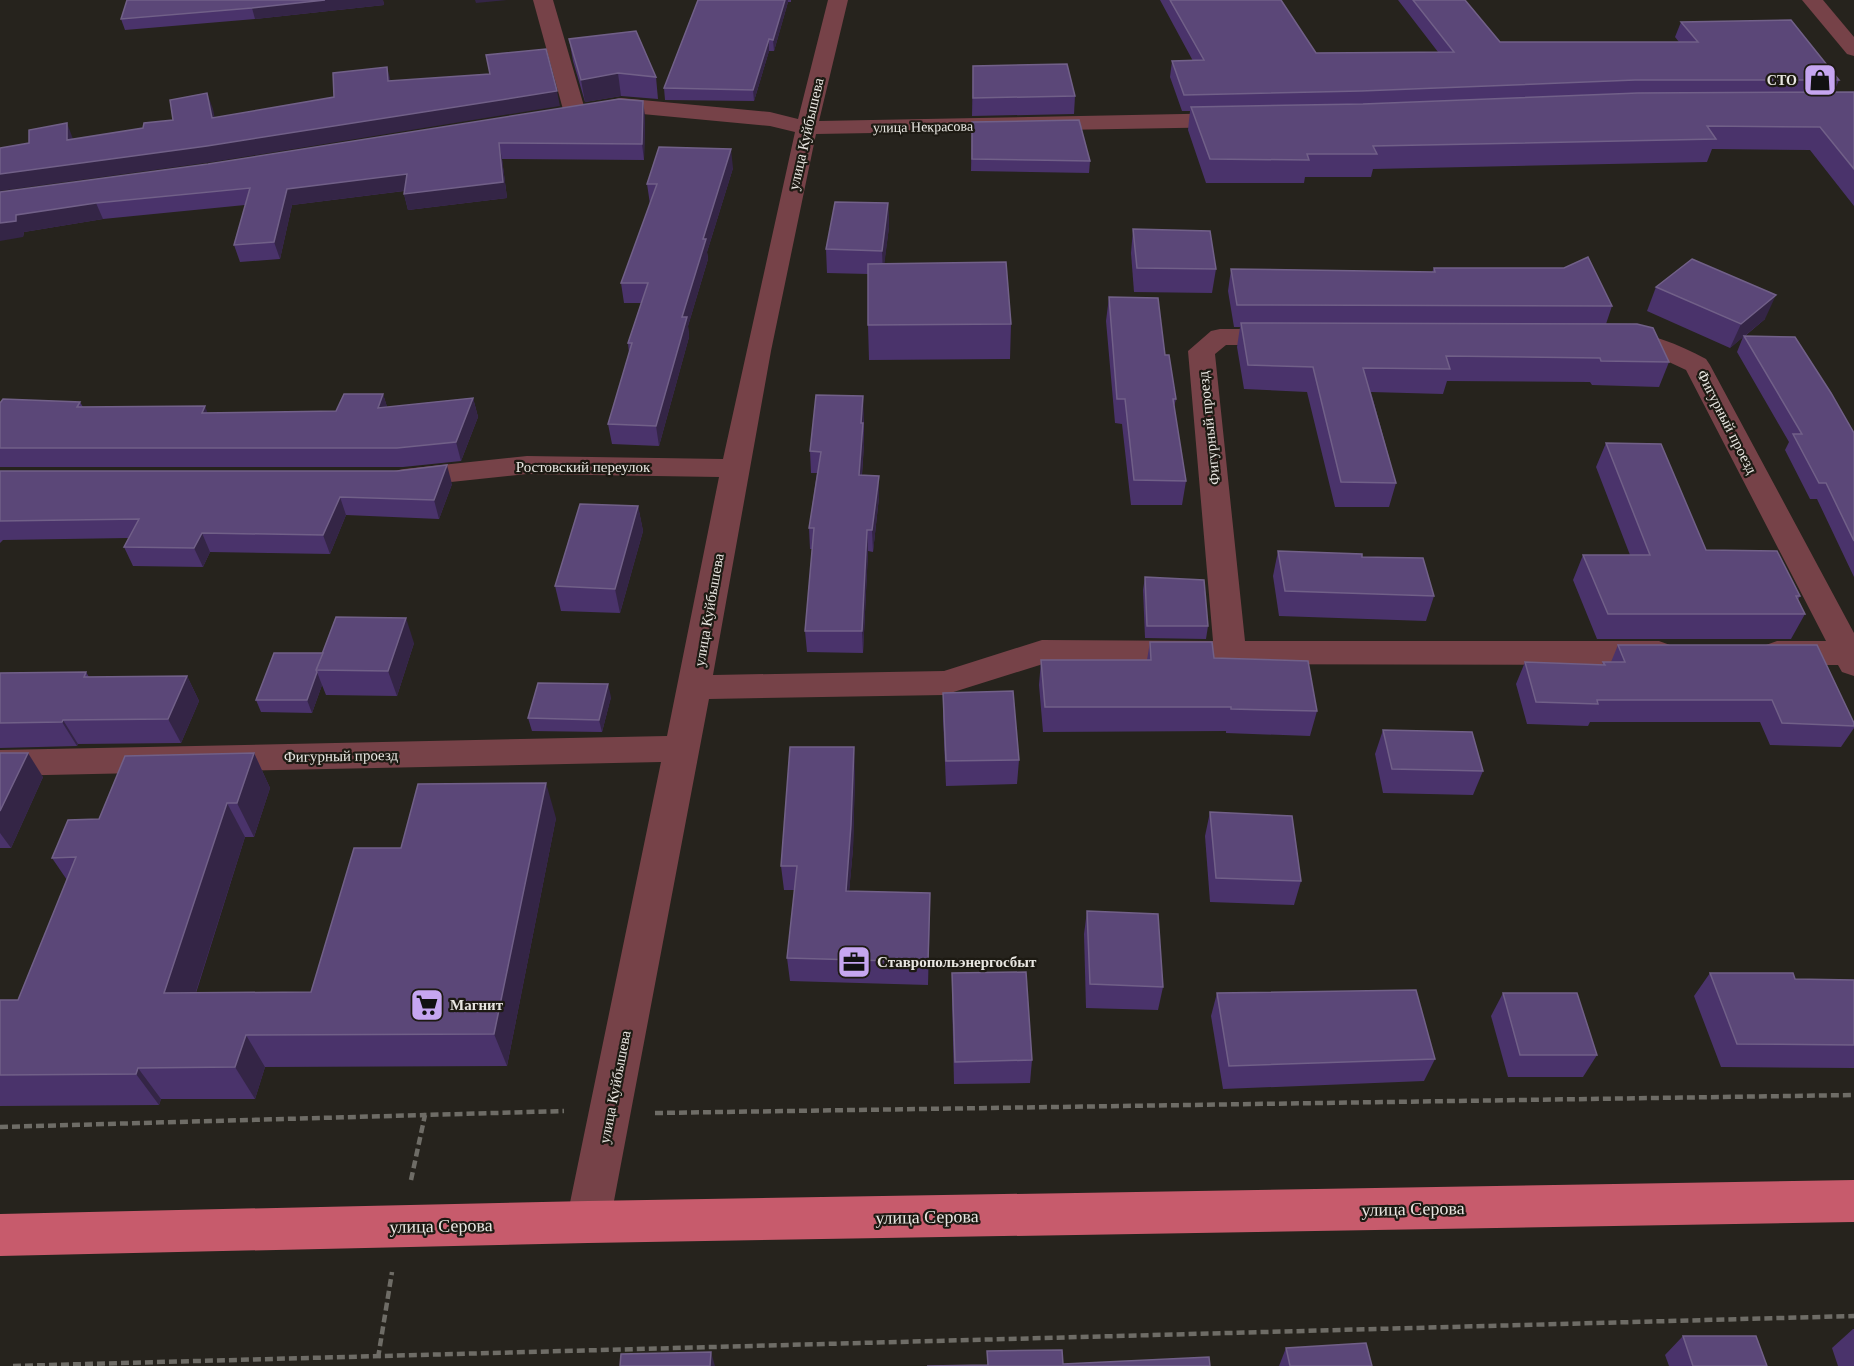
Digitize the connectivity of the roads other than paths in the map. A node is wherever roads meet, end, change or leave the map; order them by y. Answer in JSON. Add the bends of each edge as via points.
{"nodes":[{"id":1,"x":543,"y":0,"type":"edge"},
{"id":2,"x":838,"y":0,"type":"edge"},
{"id":3,"x":1812,"y":0,"type":"edge"},
{"id":4,"x":1854,"y":50,"type":"edge"},
{"id":5,"x":575,"y":113,"type":"junction"},
{"id":6,"x":552,"y":116,"type":"edge"},
{"id":7,"x":1251,"y":119,"type":"edge"},
{"id":8,"x":806,"y":128,"type":"junction"},
{"id":9,"x":1313,"y":338,"type":"edge"},
{"id":10,"x":1594,"y":338,"type":"edge"},
{"id":11,"x":735,"y":468,"type":"junction"},
{"id":12,"x":380,"y":478,"type":"edge"},
{"id":13,"x":1230,"y":652,"type":"junction"},
{"id":14,"x":1693,"y":653,"type":"edge"},
{"id":15,"x":1752,"y":653,"type":"edge"},
{"id":16,"x":1850,"y":658,"type":"edge"},
{"id":17,"x":696,"y":687,"type":"junction"},
{"id":18,"x":681,"y":749,"type":"junction"},
{"id":19,"x":0,"y":763,"type":"edge"},
{"id":20,"x":1854,"y":1201,"type":"edge"},
{"id":21,"x":588,"y":1222,"type":"junction"},
{"id":22,"x":0,"y":1235,"type":"edge"}],
"edges":[{"from":1,"to":5,"type":"street"},
{"from":2,"to":8,"type":"street","name":"улица Куйбышева"},
{"from":3,"to":4,"type":"street"},
{"from":5,"to":6,"type":"street","name":"улица Некрасова"},
{"from":5,"to":8,"type":"street","name":"улица Некрасова","via":[[621,105],[770,119]]},
{"from":7,"to":8,"type":"street","name":"улица Некрасова"},
{"from":8,"to":11,"type":"street","name":"улица Куйбышева"},
{"from":9,"to":13,"type":"street","name":"Фигурный проезд","via":[[1220,337],[1201,351]]},
{"from":10,"to":16,"type":"street","name":"Фигурный проезд","via":[[1629,338],[1663,346],[1697,364]]},
{"from":11,"to":12,"type":"street","name":"Ростовский переулок","via":[[527,465]]},
{"from":11,"to":17,"type":"street","name":"улица Куйбышева"},
{"from":13,"to":14,"type":"street"},
{"from":13,"to":17,"type":"street","via":[[1042,652],[944,682]]},
{"from":15,"to":16,"type":"street","name":"Фигурный проезд"},
{"from":17,"to":18,"type":"street","name":"улица Куйбышева"},
{"from":18,"to":19,"type":"street","name":"Фигурный проезд"},
{"from":18,"to":21,"type":"street","name":"улица Куйбышева"},
{"from":20,"to":21,"type":"main road","name":"улица Серова"},
{"from":21,"to":22,"type":"main road","name":"улица Серова"}]}
